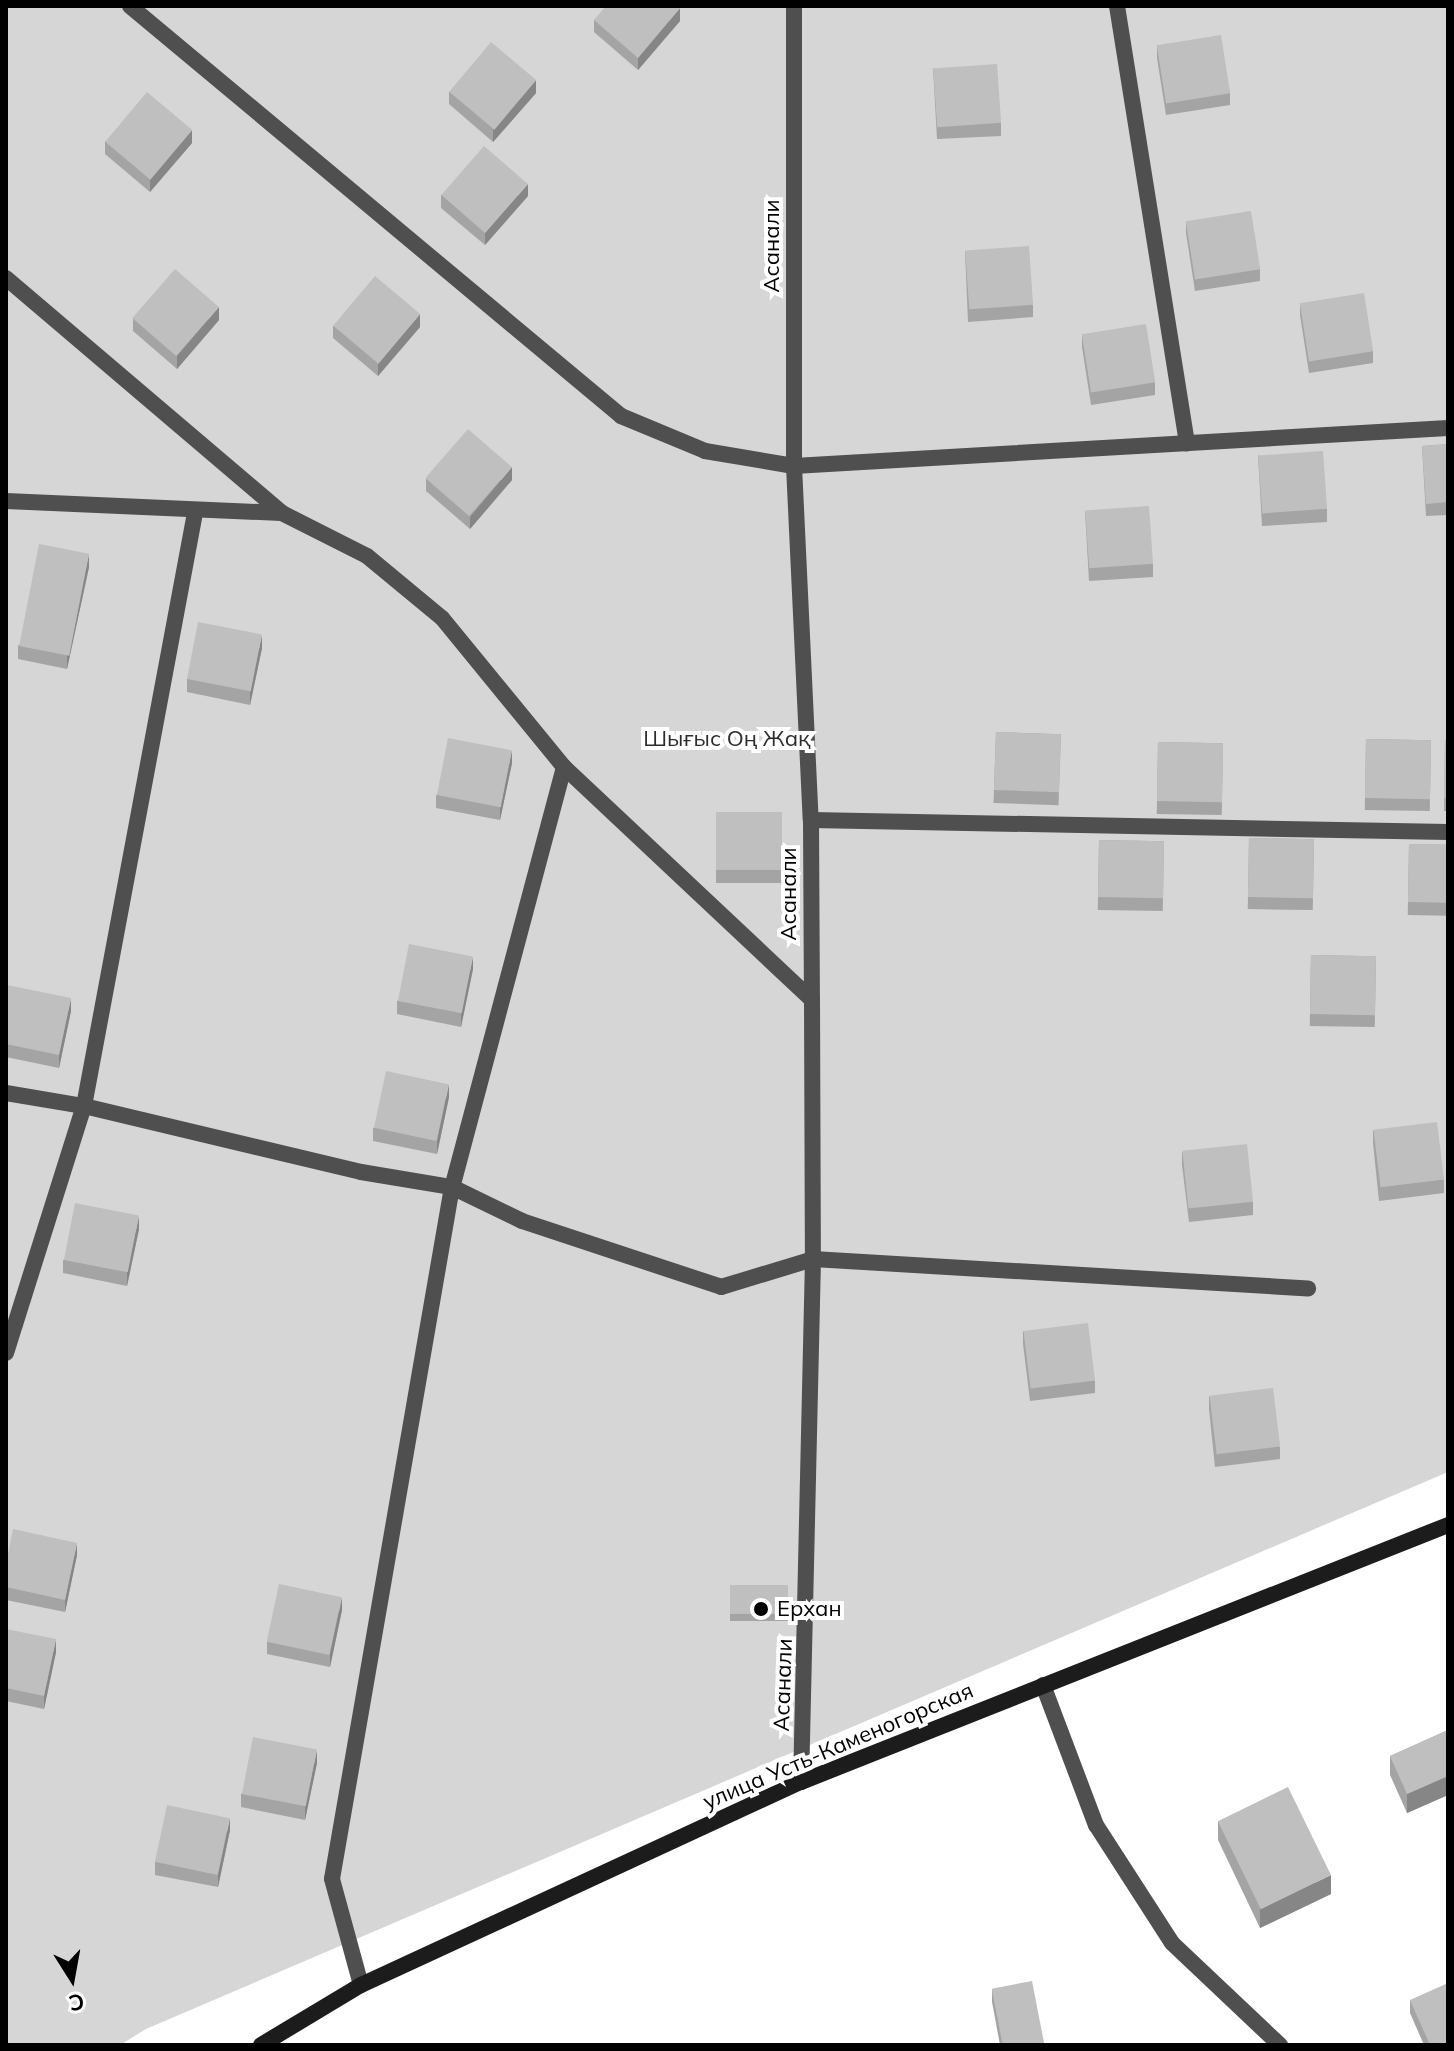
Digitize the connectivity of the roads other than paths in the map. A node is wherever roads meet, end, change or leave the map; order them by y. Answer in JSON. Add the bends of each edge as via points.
{"nodes":[{"id":1,"x":130,"y":6,"type":"edge"},
{"id":2,"x":794,"y":6,"type":"edge"},
{"id":3,"x":1117,"y":6,"type":"edge"},
{"id":4,"x":6,"y":278,"type":"edge"},
{"id":5,"x":1448,"y":428,"type":"edge"},
{"id":6,"x":1187,"y":443,"type":"junction"},
{"id":7,"x":794,"y":466,"type":"junction"},
{"id":8,"x":6,"y":501,"type":"edge"},
{"id":9,"x":195,"y":513,"type":"junction"},
{"id":10,"x":282,"y":513,"type":"junction"},
{"id":11,"x":564,"y":767,"type":"junction"},
{"id":12,"x":811,"y":820,"type":"junction"},
{"id":13,"x":1448,"y":832,"type":"edge"},
{"id":14,"x":812,"y":1000,"type":"junction"},
{"id":15,"x":6,"y":1093,"type":"edge"},
{"id":16,"x":84,"y":1106,"type":"junction"},
{"id":17,"x":452,"y":1187,"type":"junction"},
{"id":18,"x":813,"y":1259,"type":"junction"},
{"id":19,"x":1308,"y":1288,"type":"dead end"},
{"id":20,"x":6,"y":1353,"type":"edge"},
{"id":21,"x":1448,"y":1525,"type":"edge"},
{"id":22,"x":1043,"y":1685,"type":"junction"},
{"id":23,"x":801,"y":1782,"type":"junction"},
{"id":24,"x":361,"y":1985,"type":"junction"},
{"id":25,"x":261,"y":2045,"type":"edge"},
{"id":26,"x":1280,"y":2045,"type":"edge"}],
"edges":[{"from":1,"to":7,"type":"street","via":[[621,416],[705,451]]},
{"from":2,"to":7,"type":"street","name":"Асанали"},
{"from":3,"to":6,"type":"street"},
{"from":4,"to":10,"type":"street"},
{"from":5,"to":6,"type":"street"},
{"from":6,"to":7,"type":"street"},
{"from":7,"to":12,"type":"street","name":"Асанали"},
{"from":8,"to":9,"type":"street"},
{"from":9,"to":10,"type":"street"},
{"from":9,"to":16,"type":"street"},
{"from":10,"to":11,"type":"street","via":[[367,556],[442,618]]},
{"from":11,"to":14,"type":"street"},
{"from":11,"to":17,"type":"street"},
{"from":12,"to":13,"type":"street"},
{"from":12,"to":14,"type":"street","name":"Асанали"},
{"from":14,"to":18,"type":"street","name":"Асанали"},
{"from":15,"to":16,"type":"street"},
{"from":16,"to":17,"type":"street","via":[[361,1172]]},
{"from":16,"to":20,"type":"street"},
{"from":17,"to":18,"type":"street","via":[[522,1221],[721,1287]]},
{"from":17,"to":24,"type":"street","via":[[332,1879]]},
{"from":18,"to":19,"type":"street"},
{"from":18,"to":23,"type":"street","name":"Асанали"},
{"from":21,"to":22,"type":"street","name":"улица Усть-Каменогорская"},
{"from":22,"to":23,"type":"street","name":"улица Усть-Каменогорская"},
{"from":22,"to":26,"type":"street","via":[[1096,1825],[1172,1943]]},
{"from":23,"to":24,"type":"street","name":"улица Усть-Каменогорская"},
{"from":24,"to":25,"type":"street","name":"улица Усть-Каменогорская"}]}
